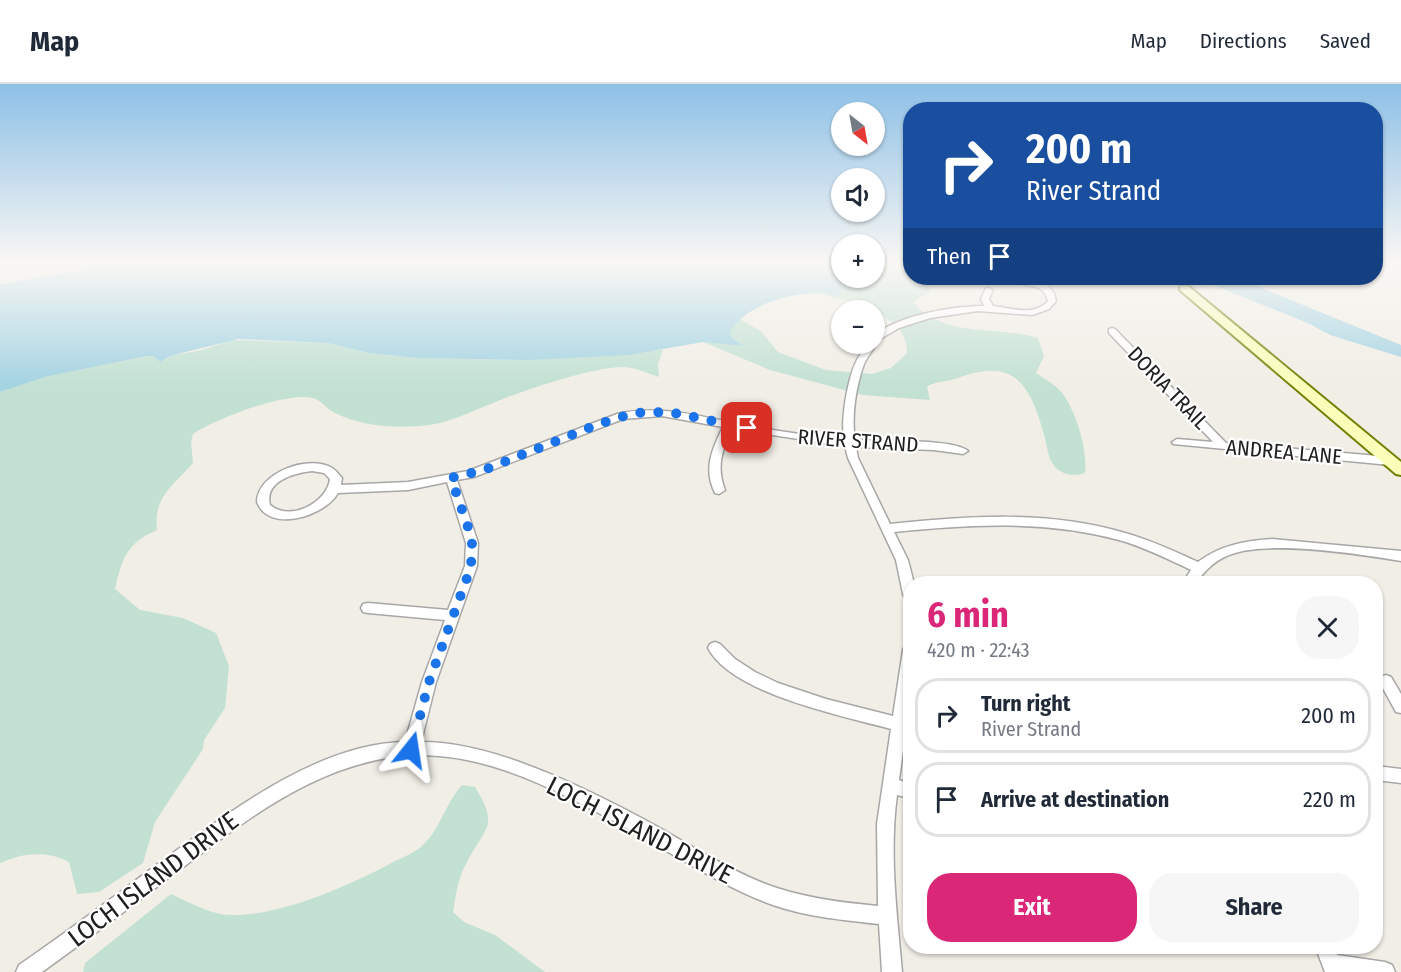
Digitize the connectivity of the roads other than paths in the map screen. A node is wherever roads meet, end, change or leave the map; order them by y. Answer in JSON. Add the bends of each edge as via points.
{"nodes":[{"id":1,"x":987,"y":303,"type":"edge"},
{"id":2,"x":1049,"y":303,"type":"edge"},
{"id":3,"x":1202,"y":303,"type":"edge"},
{"id":4,"x":990,"y":308,"type":"junction"},
{"id":5,"x":885,"y":331,"type":"edge"},
{"id":6,"x":1112,"y":331,"type":"dead end"},
{"id":7,"x":865,"y":354,"type":"edge"},
{"id":8,"x":729,"y":425,"type":"junction"},
{"id":9,"x":1177,"y":442,"type":"dead end"},
{"id":10,"x":850,"y":444,"type":"junction"},
{"id":11,"x":1224,"y":446,"type":"junction"},
{"id":12,"x":963,"y":451,"type":"dead end"},
{"id":13,"x":1396,"y":466,"type":"edge"},
{"id":14,"x":451,"y":478,"type":"junction"},
{"id":15,"x":336,"y":489,"type":"junction"},
{"id":16,"x":719,"y":489,"type":"dead end"},
{"id":17,"x":888,"y":528,"type":"junction"},
{"id":18,"x":1401,"y":556,"type":"edge"},
{"id":19,"x":1198,"y":568,"type":"junction"},
{"id":20,"x":906,"y":576,"type":"edge"},
{"id":21,"x":1193,"y":576,"type":"edge"},
{"id":22,"x":368,"y":608,"type":"dead end"},
{"id":23,"x":453,"y":616,"type":"junction"},
{"id":24,"x":715,"y":648,"type":"dead end"},
{"id":25,"x":1386,"y":681,"type":"dead end"},
{"id":26,"x":903,"y":697,"type":"edge"},
{"id":27,"x":1401,"y":707,"type":"edge"},
{"id":28,"x":899,"y":724,"type":"junction"},
{"id":29,"x":411,"y":750,"type":"junction"},
{"id":30,"x":1383,"y":774,"type":"edge"},
{"id":31,"x":1401,"y":776,"type":"edge"},
{"id":32,"x":890,"y":785,"type":"junction"},
{"id":33,"x":903,"y":789,"type":"edge"},
{"id":34,"x":888,"y":916,"type":"junction"},
{"id":35,"x":1330,"y":961,"type":"edge"},
{"id":36,"x":26,"y":972,"type":"edge"},
{"id":37,"x":892,"y":972,"type":"edge"},
{"id":38,"x":1385,"y":972,"type":"edge"}],
"edges":[{"from":1,"to":4,"type":"street"},
{"from":2,"to":4,"type":"street","via":[[1041,310],[1025,313]]},
{"from":3,"to":13,"type":"street"},
{"from":4,"to":5,"type":"street","via":[[943,315]]},
{"from":6,"to":11,"type":"street","name":"DORIA TRAIL"},
{"from":7,"to":10,"type":"street","via":[[851,396],[847,425]]},
{"from":8,"to":10,"type":"street","name":"RIVER STRAND"},
{"from":8,"to":14,"type":"street","name":"RIVER STRAND","via":[[669,412],[634,413],[484,470]]},
{"from":8,"to":16,"type":"street","via":[[713,463],[712,475]]},
{"from":9,"to":11,"type":"street","name":"ANDREA LANE"},
{"from":10,"to":12,"type":"street","name":"RIVER STRAND","via":[[937,446]]},
{"from":10,"to":17,"type":"street","via":[[863,482]]},
{"from":11,"to":13,"type":"street","name":"ANDREA LANE"},
{"from":14,"to":15,"type":"street","name":"RIVER STRAND","via":[[408,486]]},
{"from":14,"to":23,"type":"street","via":[[472,543],[471,567]]},
{"from":15,"to":15,"type":"street","via":[[336,478],[327,470],[303,468],[276,479],[264,491],[262,503],[278,514],[297,513],[317,507]]},
{"from":17,"to":19,"type":"street","via":[[978,520],[1082,526],[1141,541]]},
{"from":17,"to":20,"type":"street"},
{"from":18,"to":19,"type":"street","via":[[1259,544],[1232,549]]},
{"from":19,"to":21,"type":"street"},
{"from":22,"to":23,"type":"street"},
{"from":23,"to":29,"type":"street","via":[[429,682]]},
{"from":24,"to":28,"type":"street","via":[[730,665],[751,679],[822,704]]},
{"from":25,"to":27,"type":"street"},
{"from":26,"to":28,"type":"street"},
{"from":28,"to":32,"type":"street"},
{"from":29,"to":34,"type":"street","name":"LOCH ISLAND DRIVE","via":[[439,749],[490,760],[581,796],[728,875],[774,895],[825,909]]},
{"from":29,"to":36,"type":"street","name":"LOCH ISLAND DRIVE","via":[[366,754],[333,764],[264,797]]},
{"from":30,"to":31,"type":"street"},
{"from":32,"to":33,"type":"street"},
{"from":32,"to":34,"type":"street","via":[[885,824]]},
{"from":34,"to":37,"type":"street"},
{"from":35,"to":38,"type":"street"}]}
